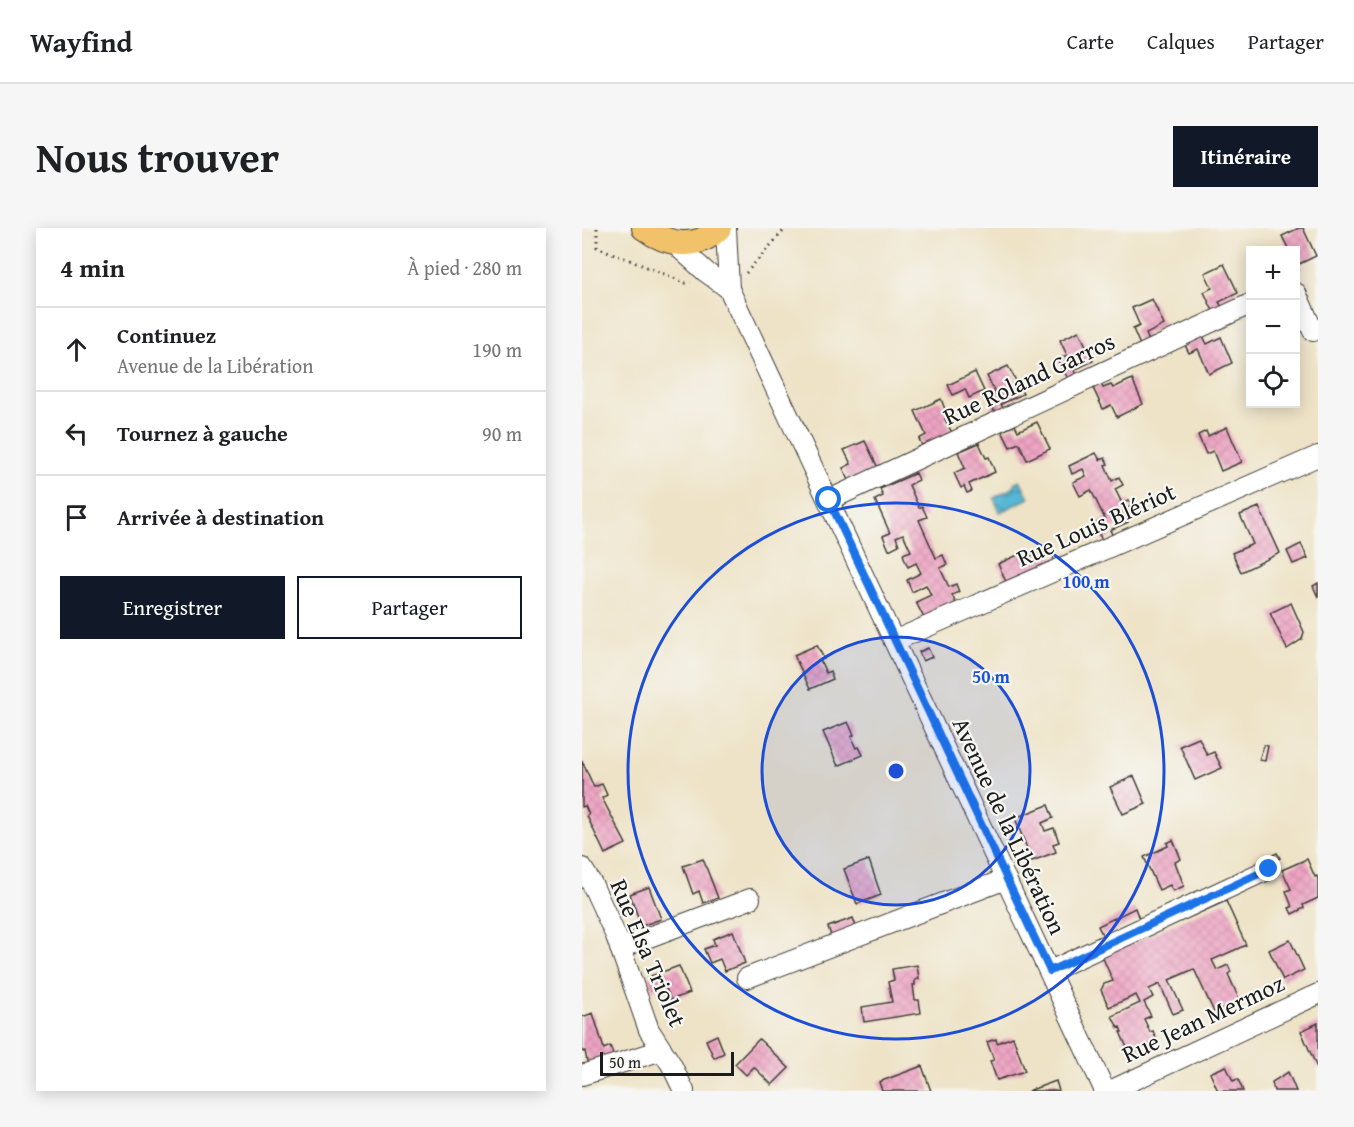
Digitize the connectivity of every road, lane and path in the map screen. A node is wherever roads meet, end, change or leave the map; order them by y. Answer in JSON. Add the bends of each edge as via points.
{"nodes":[{"id":1,"x":644,"y":228,"type":"edge"},
{"id":2,"x":719,"y":228,"type":"edge"},
{"id":3,"x":726,"y":228,"type":"edge"},
{"id":4,"x":786,"y":228,"type":"edge"},
{"id":5,"x":674,"y":243,"type":"junction"},
{"id":6,"x":729,"y":289,"type":"junction"},
{"id":7,"x":1299,"y":300,"type":"edge"},
{"id":8,"x":1246,"y":306,"type":"edge"},
{"id":9,"x":1313,"y":331,"type":"dead end"},
{"id":10,"x":1318,"y":456,"type":"edge"},
{"id":11,"x":829,"y":500,"type":"junction"},
{"id":12,"x":894,"y":641,"type":"junction"},
{"id":13,"x":582,"y":868,"type":"edge"},
{"id":14,"x":1269,"y":869,"type":"dead end"},
{"id":15,"x":1006,"y":879,"type":"junction"},
{"id":16,"x":750,"y":899,"type":"dead end"},
{"id":17,"x":620,"y":948,"type":"junction"},
{"id":18,"x":1050,"y":971,"type":"junction"},
{"id":19,"x":747,"y":978,"type":"dead end"},
{"id":20,"x":1318,"y":994,"type":"edge"},
{"id":21,"x":662,"y":1050,"type":"junction"},
{"id":22,"x":582,"y":1075,"type":"edge"},
{"id":23,"x":684,"y":1091,"type":"edge"},
{"id":24,"x":1105,"y":1091,"type":"edge"},
{"id":25,"x":1110,"y":1091,"type":"edge"}],
"edges":[{"from":1,"to":5,"type":"main road","via":[[657,238]]},
{"from":2,"to":5,"type":"main road","via":[[702,240]]},
{"from":3,"to":6,"type":"street"},
{"from":4,"to":6,"type":"path"},
{"from":5,"to":6,"type":"street"},
{"from":6,"to":11,"type":"street","name":"Avenue de la Libération"},
{"from":7,"to":9,"type":"street"},
{"from":8,"to":11,"type":"street","name":"Rue Roland Garros"},
{"from":10,"to":12,"type":"street","name":"Rue Louis Blériot"},
{"from":11,"to":12,"type":"street","name":"Avenue de la Libération"},
{"from":12,"to":15,"type":"street","name":"Avenue de la Libération"},
{"from":13,"to":17,"type":"street","name":"Rue Elsa Triolet"},
{"from":14,"to":18,"type":"street"},
{"from":15,"to":18,"type":"street","name":"Avenue de la Libération"},
{"from":15,"to":19,"type":"street"},
{"from":16,"to":17,"type":"street"},
{"from":17,"to":21,"type":"street","name":"Rue Elsa Triolet","via":[[650,1030]]},
{"from":18,"to":24,"type":"street","name":"Avenue de la Libération"},
{"from":20,"to":25,"type":"street","name":"Rue Jean Mermoz"},
{"from":21,"to":22,"type":"street"},
{"from":21,"to":23,"type":"street","name":"Rue Elsa Triolet"}]}
